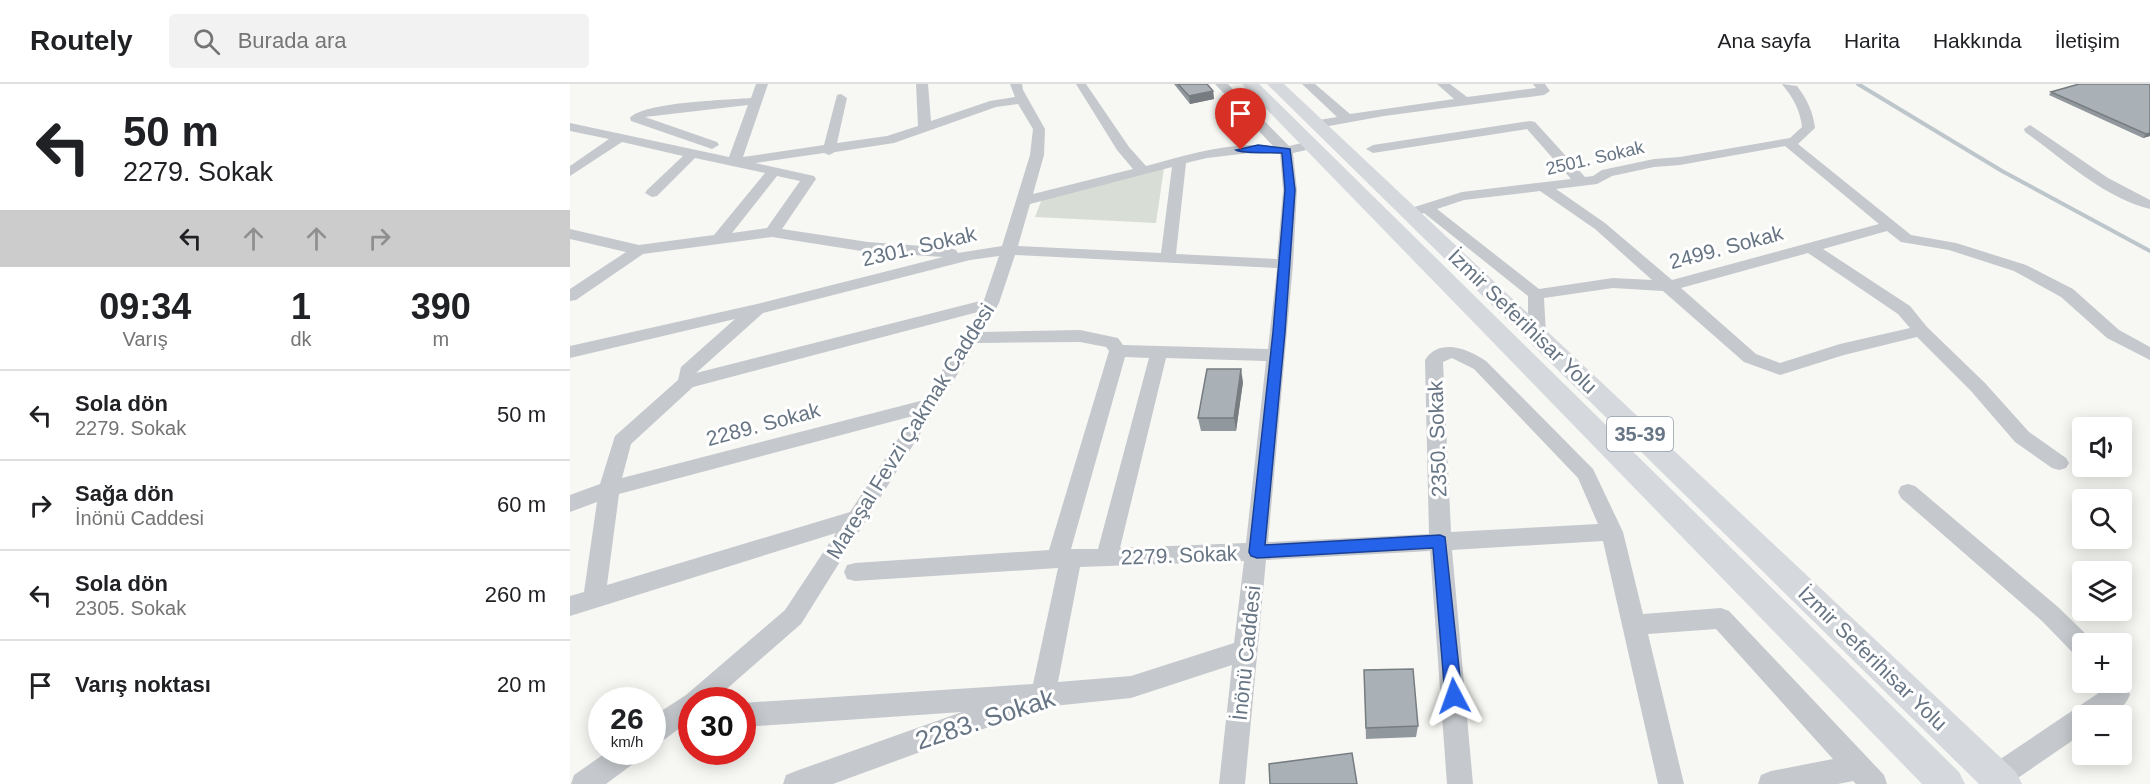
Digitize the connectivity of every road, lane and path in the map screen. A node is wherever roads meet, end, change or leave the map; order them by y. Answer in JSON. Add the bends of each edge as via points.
{"nodes":[{"id":1,"x":762,"y":84,"type":"edge"},
{"id":2,"x":922,"y":84,"type":"edge"},
{"id":3,"x":1221,"y":84,"type":"edge"},
{"id":4,"x":1250,"y":84,"type":"edge"},
{"id":5,"x":1276,"y":84,"type":"edge"},
{"id":6,"x":1308,"y":84,"type":"edge"},
{"id":7,"x":1443,"y":84,"type":"edge"},
{"id":8,"x":1788,"y":84,"type":"edge"},
{"id":9,"x":1081,"y":85,"type":"edge"},
{"id":10,"x":1541,"y":88,"type":"edge"},
{"id":11,"x":1020,"y":91,"type":"edge"},
{"id":12,"x":841,"y":98,"type":"dead end"},
{"id":13,"x":756,"y":101,"type":"junction"},
{"id":14,"x":1466,"y":103,"type":"junction"},
{"id":15,"x":1346,"y":118,"type":"junction"},
{"id":16,"x":570,"y":127,"type":"edge"},
{"id":17,"x":925,"y":129,"type":"junction"},
{"id":18,"x":2030,"y":129,"type":"dead end"},
{"id":19,"x":620,"y":138,"type":"junction"},
{"id":20,"x":1305,"y":140,"type":"junction"},
{"id":21,"x":1788,"y":142,"type":"junction"},
{"id":22,"x":1373,"y":149,"type":"dead end"},
{"id":23,"x":828,"y":151,"type":"junction"},
{"id":24,"x":693,"y":153,"type":"junction"},
{"id":25,"x":736,"y":157,"type":"junction"},
{"id":26,"x":1180,"y":160,"type":"junction"},
{"id":27,"x":1142,"y":170,"type":"junction"},
{"id":28,"x":774,"y":171,"type":"junction"},
{"id":29,"x":570,"y":172,"type":"edge"},
{"id":30,"x":1581,"y":182,"type":"junction"},
{"id":31,"x":1545,"y":188,"type":"junction"},
{"id":32,"x":652,"y":193,"type":"dead end"},
{"id":33,"x":1023,"y":201,"type":"junction"},
{"id":34,"x":2150,"y":205,"type":"edge"},
{"id":35,"x":1418,"y":210,"type":"junction"},
{"id":36,"x":1889,"y":226,"type":"junction"},
{"id":37,"x":772,"y":232,"type":"junction"},
{"id":38,"x":570,"y":234,"type":"edge"},
{"id":39,"x":719,"y":238,"type":"junction"},
{"id":40,"x":597,"y":240,"type":"junction"},
{"id":41,"x":1809,"y":247,"type":"junction"},
{"id":42,"x":570,"y":250,"type":"edge"},
{"id":43,"x":639,"y":250,"type":"junction"},
{"id":44,"x":1010,"y":250,"type":"junction"},
{"id":45,"x":970,"y":255,"type":"junction"},
{"id":46,"x":1168,"y":256,"type":"junction"},
{"id":47,"x":1285,"y":264,"type":"junction"},
{"id":48,"x":1670,"y":286,"type":"junction"},
{"id":49,"x":1536,"y":294,"type":"junction"},
{"id":50,"x":570,"y":296,"type":"edge"},
{"id":51,"x":991,"y":303,"type":"junction"},
{"id":52,"x":757,"y":309,"type":"junction"},
{"id":53,"x":1921,"y":331,"type":"junction"},
{"id":54,"x":1537,"y":335,"type":"junction"},
{"id":55,"x":969,"y":338,"type":"junction"},
{"id":56,"x":1118,"y":351,"type":"junction"},
{"id":57,"x":570,"y":352,"type":"edge"},
{"id":58,"x":1159,"y":352,"type":"junction"},
{"id":59,"x":2150,"y":354,"type":"edge"},
{"id":60,"x":1277,"y":355,"type":"junction"},
{"id":61,"x":687,"y":382,"type":"junction"},
{"id":62,"x":928,"y":405,"type":"junction"},
{"id":63,"x":2059,"y":463,"type":"dead end"},
{"id":64,"x":609,"y":489,"type":"junction"},
{"id":65,"x":1908,"y":492,"type":"dead end"},
{"id":66,"x":570,"y":504,"type":"edge"},
{"id":67,"x":856,"y":518,"type":"junction"},
{"id":68,"x":1612,"y":532,"type":"junction"},
{"id":69,"x":1440,"y":541,"type":"junction"},
{"id":70,"x":1257,"y":552,"type":"junction"},
{"id":71,"x":1107,"y":557,"type":"junction"},
{"id":72,"x":1064,"y":559,"type":"junction"},
{"id":73,"x":855,"y":572,"type":"dead end"},
{"id":74,"x":594,"y":600,"type":"junction"},
{"id":75,"x":570,"y":606,"type":"edge"},
{"id":76,"x":1634,"y":625,"type":"junction"},
{"id":77,"x":2072,"y":636,"type":"edge"},
{"id":78,"x":1246,"y":651,"type":"junction"},
{"id":79,"x":711,"y":687,"type":"edge"},
{"id":80,"x":2116,"y":693,"type":"edge"},
{"id":81,"x":1043,"y":695,"type":"junction"},
{"id":82,"x":2103,"y":705,"type":"edge"},
{"id":83,"x":756,"y":714,"type":"edge"},
{"id":84,"x":2072,"y":726,"type":"edge"},
{"id":85,"x":610,"y":765,"type":"edge"},
{"id":86,"x":1866,"y":775,"type":"edge"},
{"id":87,"x":2000,"y":780,"type":"edge"},
{"id":88,"x":584,"y":784,"type":"edge"},
{"id":89,"x":796,"y":784,"type":"edge"},
{"id":90,"x":1232,"y":784,"type":"edge"},
{"id":91,"x":1460,"y":784,"type":"edge"},
{"id":92,"x":1671,"y":784,"type":"edge"},
{"id":93,"x":1771,"y":784,"type":"edge"},
{"id":94,"x":1947,"y":784,"type":"edge"}],
"edges":[{"from":1,"to":13,"type":"street"},
{"from":2,"to":17,"type":"street"},
{"from":3,"to":20,"type":"street"},
{"from":4,"to":20,"type":"main road","name":"İzmir Seferihisar Yolu","number":"35-39"},
{"from":5,"to":20,"type":"main road","name":"İzmir Seferihisar Yolu","number":"35-39"},
{"from":6,"to":15,"type":"street"},
{"from":7,"to":14,"type":"street"},
{"from":8,"to":21,"type":"street","via":[[1798,94],[1809,129]]},
{"from":9,"to":27,"type":"street"},
{"from":10,"to":14,"type":"street"},
{"from":11,"to":17,"type":"street"},
{"from":11,"to":33,"type":"street","name":"Mareşal Fevzi Çakmak Caddesi","via":[[1039,129],[1037,155]]},
{"from":12,"to":23,"type":"street"},
{"from":13,"to":25,"type":"street"},
{"from":13,"to":25,"type":"street","via":[[653,111],[636,118]]},
{"from":14,"to":15,"type":"street"},
{"from":15,"to":20,"type":"street"},
{"from":16,"to":19,"type":"street"},
{"from":17,"to":23,"type":"street"},
{"from":18,"to":34,"type":"street","via":[[2102,181]]},
{"from":19,"to":24,"type":"street"},
{"from":19,"to":29,"type":"street"},
{"from":20,"to":26,"type":"street"},
{"from":20,"to":35,"type":"main road","name":"İzmir Seferihisar Yolu","number":"35-39"},
{"from":20,"to":47,"type":"street","name":"İnönü Caddesi","via":[[1290,190]]},
{"from":20,"to":94,"type":"main road","name":"İzmir Seferihisar Yolu","number":"35-39"},
{"from":21,"to":30,"type":"street","name":"2501. Sokak","via":[[1654,163]]},
{"from":21,"to":36,"type":"street"},
{"from":22,"to":30,"type":"street","via":[[1530,125]]},
{"from":23,"to":25,"type":"street"},
{"from":24,"to":25,"type":"street"},
{"from":24,"to":32,"type":"street"},
{"from":25,"to":28,"type":"street"},
{"from":26,"to":27,"type":"street"},
{"from":26,"to":46,"type":"street"},
{"from":27,"to":33,"type":"street"},
{"from":28,"to":37,"type":"street","via":[[809,179]]},
{"from":28,"to":39,"type":"street"},
{"from":30,"to":31,"type":"street","name":"2501. Sokak"},
{"from":31,"to":35,"type":"street","name":"2501. Sokak","via":[[1462,196]]},
{"from":31,"to":48,"type":"street","via":[[1600,226]]},
{"from":33,"to":44,"type":"street","name":"Mareşal Fevzi Çakmak Caddesi"},
{"from":35,"to":49,"type":"street"},
{"from":35,"to":54,"type":"main road","name":"İzmir Seferihisar Yolu","number":"35-39"},
{"from":36,"to":41,"type":"street","name":"2499. Sokak"},
{"from":36,"to":59,"type":"street","via":[[1906,239],[1951,246],[2020,268],[2067,293],[2113,334]]},
{"from":37,"to":39,"type":"street"},
{"from":37,"to":45,"type":"street","via":[[868,247]]},
{"from":38,"to":40,"type":"street"},
{"from":39,"to":43,"type":"street"},
{"from":40,"to":42,"type":"street"},
{"from":40,"to":43,"type":"street"},
{"from":41,"to":48,"type":"street","name":"2499. Sokak"},
{"from":41,"to":53,"type":"street","via":[[1904,310]]},
{"from":43,"to":50,"type":"street"},
{"from":44,"to":45,"type":"street","name":"2301. Sokak"},
{"from":44,"to":46,"type":"street","name":"2301. Sokak"},
{"from":44,"to":51,"type":"street","name":"Mareşal Fevzi Çakmak Caddesi"},
{"from":45,"to":52,"type":"street","name":"2301. Sokak"},
{"from":46,"to":47,"type":"street","name":"2301. Sokak"},
{"from":47,"to":60,"type":"street","name":"İnönü Caddesi"},
{"from":48,"to":49,"type":"street","name":"2499. Sokak","via":[[1613,283]]},
{"from":48,"to":53,"type":"street","via":[[1750,358],[1780,369]]},
{"from":49,"to":54,"type":"street"},
{"from":51,"to":55,"type":"street","name":"Mareşal Fevzi Çakmak Caddesi"},
{"from":51,"to":61,"type":"street"},
{"from":52,"to":57,"type":"street","name":"2301. Sokak"},
{"from":52,"to":61,"type":"street","via":[[687,371]]},
{"from":53,"to":63,"type":"street","via":[[2022,437]]},
{"from":54,"to":87,"type":"main road","name":"İzmir Seferihisar Yolu","number":"35-39"},
{"from":55,"to":56,"type":"street","via":[[1080,336],[1112,342]]},
{"from":55,"to":62,"type":"street","name":"Mareşal Fevzi Çakmak Caddesi"},
{"from":56,"to":58,"type":"street"},
{"from":56,"to":72,"type":"street"},
{"from":58,"to":60,"type":"street"},
{"from":58,"to":71,"type":"street"},
{"from":60,"to":70,"type":"street","name":"İnönü Caddesi"},
{"from":61,"to":64,"type":"street","via":[[622,441]]},
{"from":62,"to":64,"type":"street","name":"2289. Sokak"},
{"from":62,"to":67,"type":"street","name":"Mareşal Fevzi Çakmak Caddesi"},
{"from":64,"to":66,"type":"street","name":"2289. Sokak"},
{"from":64,"to":74,"type":"street"},
{"from":65,"to":77,"type":"street"},
{"from":67,"to":74,"type":"street"},
{"from":67,"to":79,"type":"street","name":"Mareşal Fevzi Çakmak Caddesi","via":[[794,617]]},
{"from":68,"to":69,"type":"street","name":"2279. Sokak"},
{"from":68,"to":69,"type":"street","name":"2350. Sokak","via":[[1586,474],[1480,365],[1461,353],[1443,353],[1434,360]]},
{"from":68,"to":76,"type":"street"},
{"from":69,"to":70,"type":"street","name":"2279. Sokak"},
{"from":69,"to":91,"type":"street","name":"2350. Sokak"},
{"from":70,"to":71,"type":"street","name":"2279. Sokak"},
{"from":70,"to":78,"type":"street","name":"İnönü Caddesi"},
{"from":71,"to":72,"type":"street","name":"2279. Sokak"},
{"from":72,"to":73,"type":"street","name":"2279. Sokak"},
{"from":72,"to":81,"type":"street"},
{"from":74,"to":75,"type":"street"},
{"from":76,"to":86,"type":"street","via":[[1720,618]]},
{"from":76,"to":92,"type":"street"},
{"from":78,"to":81,"type":"street","name":"2283. Sokak","via":[[1131,687]]},
{"from":78,"to":90,"type":"street","name":"İnönü Caddesi"},
{"from":80,"to":82,"type":"street"},
{"from":81,"to":83,"type":"street"},
{"from":81,"to":89,"type":"street","name":"2283. Sokak"},
{"from":84,"to":87,"type":"street"},
{"from":85,"to":88,"type":"street"},
{"from":86,"to":93,"type":"street"}]}
